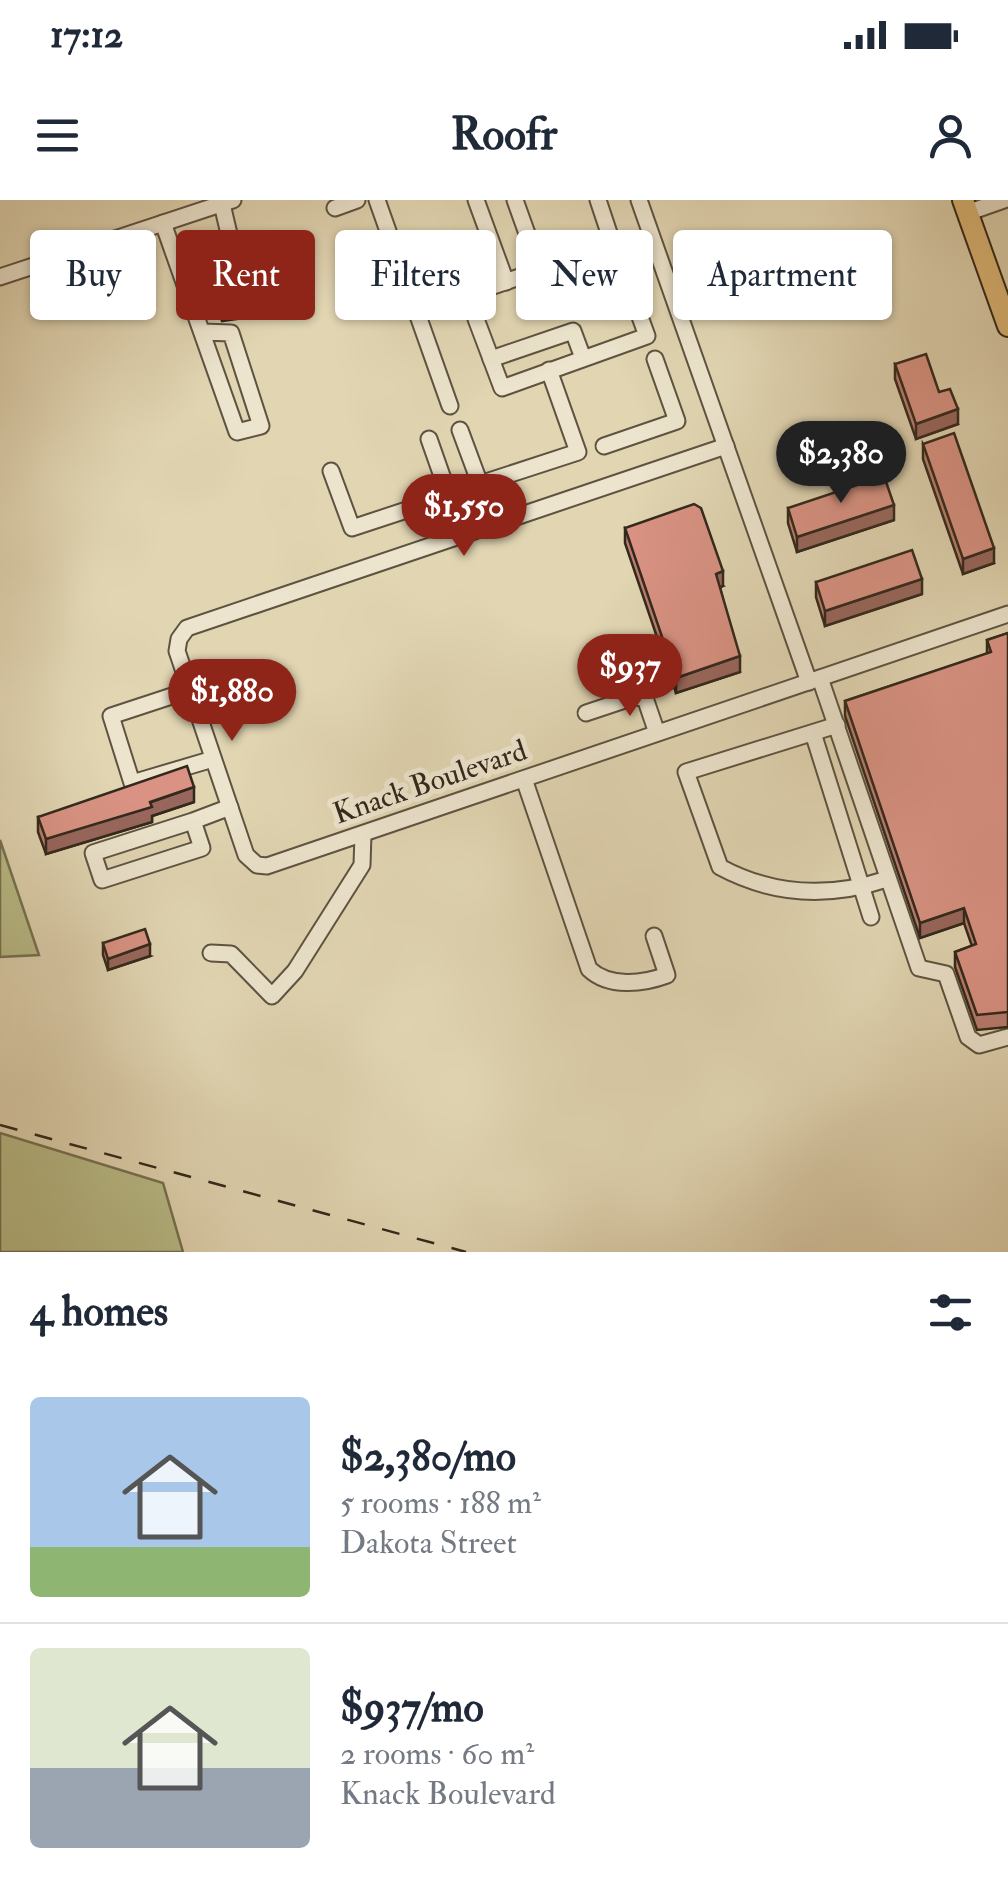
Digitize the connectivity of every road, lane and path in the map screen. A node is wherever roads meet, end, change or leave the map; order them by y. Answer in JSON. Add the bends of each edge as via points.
{"nodes":[{"id":1,"x":357,"y":200,"type":"edge"},
{"id":2,"x":377,"y":200,"type":"edge"},
{"id":3,"x":476,"y":200,"type":"edge"},
{"id":4,"x":515,"y":200,"type":"edge"},
{"id":5,"x":598,"y":200,"type":"edge"},
{"id":6,"x":639,"y":200,"type":"edge"},
{"id":7,"x":1004,"y":200,"type":"edge"},
{"id":8,"x":227,"y":202,"type":"edge"},
{"id":9,"x":965,"y":207,"type":"edge"},
{"id":10,"x":184,"y":208,"type":"edge"},
{"id":11,"x":335,"y":208,"type":"dead end"},
{"id":12,"x":164,"y":223,"type":"junction"},
{"id":13,"x":232,"y":230,"type":"edge"},
{"id":14,"x":526,"y":230,"type":"edge"},
{"id":15,"x":608,"y":230,"type":"edge"},
{"id":16,"x":0,"y":277,"type":"edge"},
{"id":17,"x":516,"y":278,"type":"edge"},
{"id":18,"x":506,"y":282,"type":"junction"},
{"id":19,"x":496,"y":285,"type":"edge"},
{"id":20,"x":1007,"y":318,"type":"edge"},
{"id":21,"x":476,"y":320,"type":"edge"},
{"id":22,"x":641,"y":320,"type":"edge"},
{"id":23,"x":202,"y":332,"type":"junction"},
{"id":24,"x":583,"y":358,"type":"junction"},
{"id":25,"x":491,"y":359,"type":"junction"},
{"id":26,"x":655,"y":360,"type":"dead end"},
{"id":27,"x":549,"y":370,"type":"junction"},
{"id":28,"x":450,"y":406,"type":"dead end"},
{"id":29,"x":460,"y":430,"type":"dead end"},
{"id":30,"x":428,"y":439,"type":"dead end"},
{"id":31,"x":604,"y":446,"type":"dead end"},
{"id":32,"x":726,"y":446,"type":"junction"},
{"id":33,"x":331,"y":471,"type":"dead end"},
{"id":34,"x":1008,"y":614,"type":"edge"},
{"id":35,"x":814,"y":680,"type":"junction"},
{"id":36,"x":190,"y":690,"type":"junction"},
{"id":37,"x":586,"y":713,"type":"dead end"},
{"id":38,"x":837,"y":724,"type":"junction"},
{"id":39,"x":813,"y":732,"type":"junction"},
{"id":40,"x":658,"y":733,"type":"junction"},
{"id":41,"x":214,"y":759,"type":"junction"},
{"id":42,"x":524,"y":779,"type":"junction"},
{"id":43,"x":230,"y":807,"type":"junction"},
{"id":44,"x":193,"y":820,"type":"junction"},
{"id":45,"x":363,"y":834,"type":"junction"},
{"id":46,"x":887,"y":879,"type":"junction"},
{"id":47,"x":861,"y":888,"type":"junction"},
{"id":48,"x":870,"y":917,"type":"dead end"},
{"id":49,"x":654,"y":936,"type":"dead end"},
{"id":50,"x":211,"y":954,"type":"dead end"},
{"id":51,"x":1008,"y":1036,"type":"edge"}],
"edges":[{"from":1,"to":11,"type":"street"},
{"from":2,"to":28,"type":"street"},
{"from":3,"to":18,"type":"street"},
{"from":4,"to":14,"type":"street"},
{"from":5,"to":15,"type":"street"},
{"from":6,"to":32,"type":"street"},
{"from":7,"to":9,"type":"street"},
{"from":8,"to":10,"type":"street"},
{"from":8,"to":13,"type":"street"},
{"from":9,"to":20,"type":"main road"},
{"from":10,"to":12,"type":"street"},
{"from":12,"to":16,"type":"street"},
{"from":12,"to":23,"type":"street"},
{"from":17,"to":18,"type":"street"},
{"from":18,"to":19,"type":"street"},
{"from":21,"to":25,"type":"street"},
{"from":22,"to":24,"type":"street","via":[[647,336]]},
{"from":23,"to":23,"type":"street","via":[[237,432],[261,426],[231,333]]},
{"from":24,"to":25,"type":"street","via":[[573,331]]},
{"from":24,"to":27,"type":"street"},
{"from":25,"to":27,"type":"street","via":[[502,388]]},
{"from":26,"to":31,"type":"street","via":[[677,421]]},
{"from":27,"to":29,"type":"street","via":[[578,452],[480,484]]},
{"from":30,"to":33,"type":"street","via":[[449,496],[395,515],[352,528]]},
{"from":32,"to":35,"type":"street"},
{"from":32,"to":36,"type":"street","via":[[187,628],[177,651]]},
{"from":34,"to":35,"type":"street","name":"Knack Boulevard"},
{"from":35,"to":38,"type":"street"},
{"from":35,"to":40,"type":"street","name":"Knack Boulevard"},
{"from":36,"to":41,"type":"street"},
{"from":36,"to":41,"type":"street","via":[[111,716],[132,783]]},
{"from":37,"to":40,"type":"street","via":[[645,698]]},
{"from":38,"to":39,"type":"street"},
{"from":38,"to":46,"type":"street"},
{"from":39,"to":47,"type":"street"},
{"from":39,"to":47,"type":"street","via":[[686,772],[720,867],[774,891]]},
{"from":40,"to":42,"type":"street","name":"Knack Boulevard"},
{"from":41,"to":43,"type":"street"},
{"from":42,"to":45,"type":"street","name":"Knack Boulevard"},
{"from":42,"to":49,"type":"street","via":[[589,969],[599,979],[644,983],[667,975]]},
{"from":43,"to":44,"type":"street"},
{"from":43,"to":45,"type":"street","name":"Knack Boulevard","via":[[246,855],[257,866]]},
{"from":44,"to":44,"type":"street","via":[[202,848],[102,880],[93,853]]},
{"from":45,"to":50,"type":"street","via":[[362,865],[272,996],[231,954]]},
{"from":46,"to":47,"type":"street"},
{"from":46,"to":51,"type":"street","via":[[919,968],[946,974],[968,1038],[978,1045]]},
{"from":47,"to":48,"type":"street"}]}
